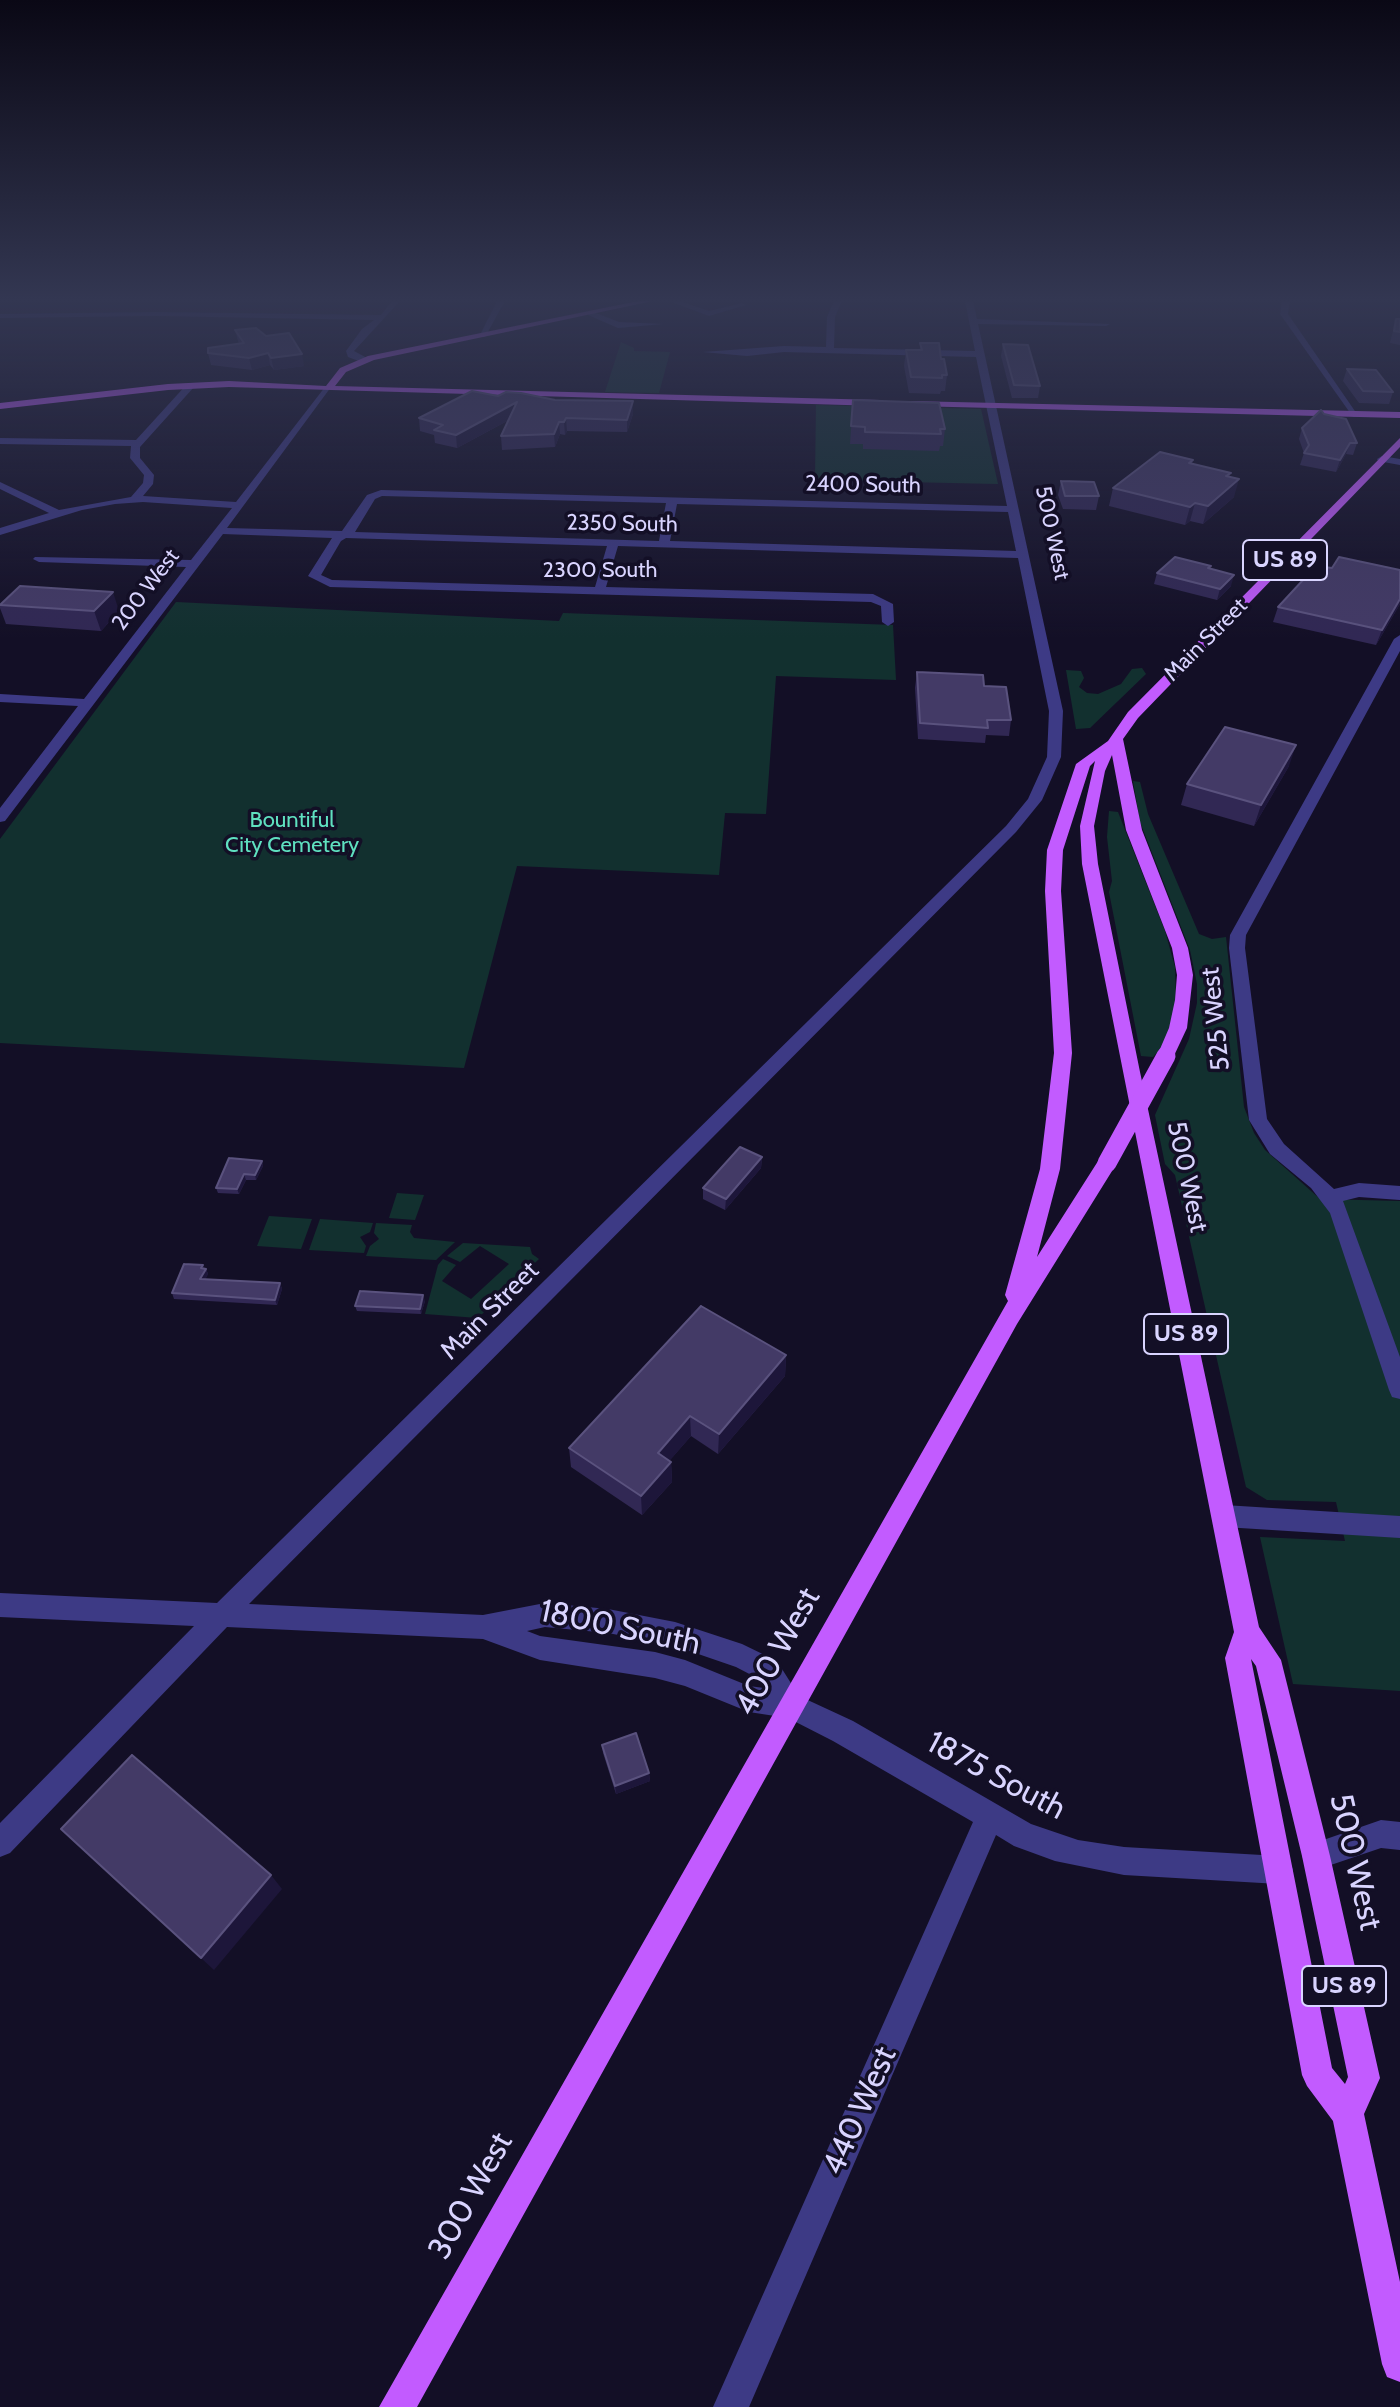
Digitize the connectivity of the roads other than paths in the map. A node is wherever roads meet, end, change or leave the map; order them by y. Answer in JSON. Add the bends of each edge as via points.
{"nodes":[{"id":1,"x":165,"y":413,"type":"edge"},
{"id":2,"x":309,"y":413,"type":"edge"},
{"id":3,"x":993,"y":413,"type":"edge"},
{"id":4,"x":1295,"y":413,"type":"edge"},
{"id":5,"x":1356,"y":415,"type":"joint"},
{"id":6,"x":1400,"y":415,"type":"edge"},
{"id":7,"x":0,"y":441,"type":"edge"},
{"id":8,"x":1400,"y":441,"type":"edge"},
{"id":9,"x":138,"y":443,"type":"junction"},
{"id":10,"x":1382,"y":459,"type":"junction"},
{"id":11,"x":1400,"y":462,"type":"edge"},
{"id":12,"x":0,"y":485,"type":"edge"},
{"id":13,"x":135,"y":499,"type":"junction"},
{"id":14,"x":672,"y":500,"type":"junction"},
{"id":15,"x":239,"y":505,"type":"junction"},
{"id":16,"x":1013,"y":509,"type":"junction"},
{"id":17,"x":57,"y":513,"type":"junction"},
{"id":18,"x":219,"y":531,"type":"junction"},
{"id":19,"x":0,"y":532,"type":"edge"},
{"id":20,"x":342,"y":536,"type":"junction"},
{"id":21,"x":613,"y":543,"type":"junction"},
{"id":22,"x":664,"y":544,"type":"junction"},
{"id":23,"x":1024,"y":555,"type":"junction"},
{"id":24,"x":39,"y":559,"type":"dead end"},
{"id":25,"x":194,"y":564,"type":"junction"},
{"id":26,"x":600,"y":589,"type":"junction"},
{"id":27,"x":888,"y":622,"type":"dead end"},
{"id":28,"x":1400,"y":639,"type":"edge"},
{"id":29,"x":0,"y":698,"type":"edge"},
{"id":30,"x":88,"y":703,"type":"junction"},
{"id":31,"x":1116,"y":738,"type":"junction"},
{"id":32,"x":0,"y":818,"type":"edge"},
{"id":33,"x":1021,"y":820,"type":"joint"},
{"id":34,"x":1400,"y":1193,"type":"edge"},
{"id":35,"x":1330,"y":1197,"type":"junction"},
{"id":36,"x":1009,"y":1318,"type":"junction"},
{"id":37,"x":1400,"y":1390,"type":"edge"},
{"id":38,"x":1224,"y":1516,"type":"junction"},
{"id":39,"x":1400,"y":1527,"type":"edge"},
{"id":40,"x":0,"y":1605,"type":"edge"},
{"id":41,"x":223,"y":1616,"type":"junction"},
{"id":42,"x":483,"y":1627,"type":"junction"},
{"id":43,"x":1247,"y":1632,"type":"junction"},
{"id":44,"x":790,"y":1705,"type":"junction"},
{"id":45,"x":990,"y":1816,"type":"junction"},
{"id":46,"x":1400,"y":1836,"type":"edge"},
{"id":47,"x":0,"y":1843,"type":"edge"},
{"id":48,"x":1316,"y":1856,"type":"junction"},
{"id":49,"x":1279,"y":1870,"type":"junction"},
{"id":50,"x":612,"y":2022,"type":"joint"},
{"id":51,"x":1348,"y":2114,"type":"junction"},
{"id":52,"x":1400,"y":2364,"type":"edge"},
{"id":53,"x":397,"y":2407,"type":"edge"},
{"id":54,"x":731,"y":2407,"type":"edge"}],
"edges":[{"from":1,"to":9,"type":"street"},
{"from":2,"to":15,"type":"street","name":"200 West"},
{"from":3,"to":16,"type":"street","name":"500 West"},
{"from":4,"to":5,"type":"main road"},
{"from":5,"to":6,"type":"main road"},
{"from":7,"to":9,"type":"street"},
{"from":8,"to":10,"type":"main road","name":"Main Street","number":"US 89"},
{"from":9,"to":13,"type":"street","via":[[134,454],[149,479]]},
{"from":10,"to":11,"type":"street"},
{"from":10,"to":31,"type":"main road","name":"Main Street","number":"US 89"},
{"from":12,"to":17,"type":"street"},
{"from":13,"to":15,"type":"street"},
{"from":13,"to":17,"type":"street"},
{"from":14,"to":16,"type":"street","name":"2400 South"},
{"from":14,"to":20,"type":"street","name":"2400 South","via":[[376,494]]},
{"from":14,"to":22,"type":"street"},
{"from":15,"to":18,"type":"street","name":"200 West"},
{"from":16,"to":23,"type":"street","name":"500 West"},
{"from":17,"to":19,"type":"street"},
{"from":18,"to":20,"type":"street","name":"2350 South"},
{"from":18,"to":25,"type":"street","name":"200 West"},
{"from":20,"to":21,"type":"street","name":"2350 South"},
{"from":20,"to":26,"type":"street","name":"2300 South","via":[[315,574],[317,580],[537,591]]},
{"from":21,"to":22,"type":"street","name":"2350 South"},
{"from":21,"to":26,"type":"street"},
{"from":22,"to":23,"type":"street","name":"2350 South"},
{"from":23,"to":33,"type":"street","name":"500 West","via":[[1058,726],[1049,771]]},
{"from":24,"to":25,"type":"street"},
{"from":25,"to":30,"type":"street","name":"200 West"},
{"from":26,"to":27,"type":"street","name":"2300 South","via":[[883,601]]},
{"from":28,"to":35,"type":"street","name":"525 West","via":[[1237,941],[1258,1120],[1277,1149]]},
{"from":29,"to":30,"type":"street"},
{"from":30,"to":32,"type":"street","name":"200 West"},
{"from":31,"to":36,"type":"main road","via":[[1083,764],[1055,850],[1063,1053],[1050,1169]]},
{"from":31,"to":36,"type":"main road","bridge":true,"via":[[1134,830],[1180,948],[1184,1000],[1166,1056],[1107,1163]]},
{"from":31,"to":38,"type":"main road","name":"500 West","number":"US 89","via":[[1098,771],[1088,809],[1090,864]]},
{"from":33,"to":41,"type":"street","name":"Main Street"},
{"from":34,"to":35,"type":"street","via":[[1359,1190]]},
{"from":35,"to":37,"type":"street","name":"525 West","via":[[1348,1231]]},
{"from":36,"to":44,"type":"main road","name":"400 West"},
{"from":38,"to":39,"type":"street"},
{"from":38,"to":43,"type":"main road","name":"500 West","number":"US 89"},
{"from":40,"to":41,"type":"street","name":"1800 South"},
{"from":41,"to":42,"type":"street","name":"1800 South"},
{"from":41,"to":47,"type":"street","name":"Main Street"},
{"from":42,"to":44,"type":"street","name":"1800 South","via":[[540,1648],[655,1665],[749,1699]]},
{"from":42,"to":44,"type":"street","name":"1800 South","via":[[545,1615],[675,1634],[768,1670]]},
{"from":43,"to":48,"type":"main road","name":"500 West","number":"US 89","via":[[1268,1660]]},
{"from":43,"to":49,"type":"main road","name":"500 West","number":"US 89","via":[[1238,1658]]},
{"from":44,"to":45,"type":"street","name":"1875 South"},
{"from":44,"to":50,"type":"main road","name":"400 West"},
{"from":45,"to":49,"type":"street","name":"1875 South","via":[[1024,1836],[1078,1854]]},
{"from":45,"to":54,"type":"street","name":"440 West"},
{"from":46,"to":48,"type":"street","via":[[1381,1834]]},
{"from":48,"to":51,"type":"main road","name":"500 West","number":"US 89","via":[[1364,2078]]},
{"from":49,"to":51,"type":"main road","name":"500 West","number":"US 89","via":[[1318,2075]]},
{"from":50,"to":53,"type":"main road","name":"300 West"},
{"from":51,"to":52,"type":"main road","name":"500 West","number":"US 89"}]}
